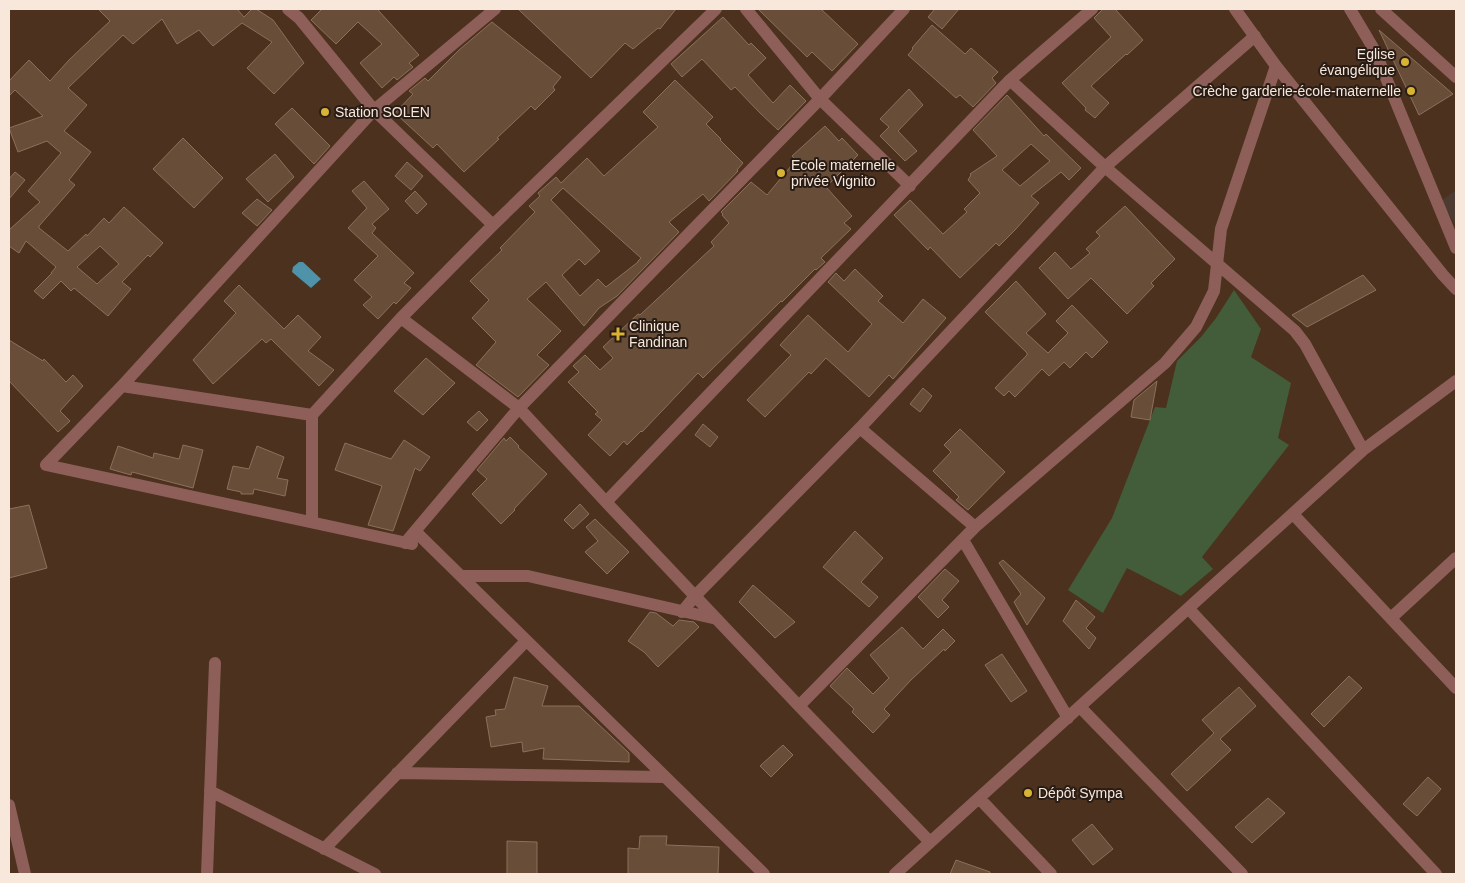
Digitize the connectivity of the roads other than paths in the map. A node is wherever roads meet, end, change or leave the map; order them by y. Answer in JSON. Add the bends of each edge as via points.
{"nodes":[{"id":1,"x":288,"y":9,"type":"edge"},
{"id":2,"x":495,"y":9,"type":"edge"},
{"id":3,"x":716,"y":9,"type":"edge"},
{"id":4,"x":746,"y":9,"type":"edge"},
{"id":5,"x":904,"y":9,"type":"edge"},
{"id":6,"x":1092,"y":9,"type":"edge"},
{"id":7,"x":1235,"y":9,"type":"edge"},
{"id":8,"x":1350,"y":9,"type":"edge"},
{"id":9,"x":1381,"y":9,"type":"edge"},
{"id":10,"x":1255,"y":36,"type":"junction"},
{"id":11,"x":1276,"y":66,"type":"junction"},
{"id":12,"x":1456,"y":77,"type":"edge"},
{"id":13,"x":1010,"y":80,"type":"junction"},
{"id":14,"x":820,"y":99,"type":"junction"},
{"id":15,"x":374,"y":110,"type":"junction"},
{"id":16,"x":1105,"y":167,"type":"junction"},
{"id":17,"x":910,"y":186,"type":"junction"},
{"id":18,"x":493,"y":225,"type":"junction"},
{"id":19,"x":1456,"y":248,"type":"edge"},
{"id":20,"x":1217,"y":264,"type":"junction"},
{"id":21,"x":1456,"y":289,"type":"edge"},
{"id":22,"x":402,"y":318,"type":"junction"},
{"id":23,"x":1456,"y":381,"type":"edge"},
{"id":24,"x":122,"y":386,"type":"junction"},
{"id":25,"x":519,"y":408,"type":"junction"},
{"id":26,"x":312,"y":415,"type":"junction"},
{"id":27,"x":860,"y":428,"type":"junction"},
{"id":28,"x":1363,"y":450,"type":"junction"},
{"id":29,"x":606,"y":502,"type":"junction"},
{"id":30,"x":1293,"y":514,"type":"junction"},
{"id":31,"x":312,"y":522,"type":"junction"},
{"id":32,"x":975,"y":527,"type":"junction"},
{"id":33,"x":416,"y":532,"type":"junction"},
{"id":34,"x":963,"y":540,"type":"junction"},
{"id":35,"x":405,"y":543,"type":"junction"},
{"id":36,"x":433,"y":549,"type":"junction"},
{"id":37,"x":1456,"y":558,"type":"edge"},
{"id":38,"x":461,"y":576,"type":"junction"},
{"id":39,"x":695,"y":596,"type":"junction"},
{"id":40,"x":1189,"y":609,"type":"junction"},
{"id":41,"x":682,"y":612,"type":"junction"},
{"id":42,"x":1391,"y":618,"type":"junction"},
{"id":43,"x":716,"y":619,"type":"junction"},
{"id":44,"x":526,"y":641,"type":"junction"},
{"id":45,"x":216,"y":663,"type":"dead end"},
{"id":46,"x":1456,"y":688,"type":"edge"},
{"id":47,"x":799,"y":706,"type":"junction"},
{"id":48,"x":1080,"y":707,"type":"junction"},
{"id":49,"x":1068,"y":718,"type":"junction"},
{"id":50,"x":397,"y":773,"type":"junction"},
{"id":51,"x":665,"y":777,"type":"junction"},
{"id":52,"x":210,"y":791,"type":"junction"},
{"id":53,"x":979,"y":798,"type":"junction"},
{"id":54,"x":9,"y":806,"type":"edge"},
{"id":55,"x":930,"y":842,"type":"junction"},
{"id":56,"x":324,"y":849,"type":"junction"},
{"id":57,"x":25,"y":874,"type":"edge"},
{"id":58,"x":207,"y":874,"type":"edge"},
{"id":59,"x":374,"y":874,"type":"edge"},
{"id":60,"x":764,"y":874,"type":"edge"},
{"id":61,"x":895,"y":874,"type":"edge"},
{"id":62,"x":1051,"y":874,"type":"edge"},
{"id":63,"x":1242,"y":874,"type":"edge"},
{"id":64,"x":1436,"y":874,"type":"edge"}],
"edges":[{"from":1,"to":15,"type":"street","via":[[299,18]]},
{"from":2,"to":15,"type":"street"},
{"from":3,"to":18,"type":"street"},
{"from":4,"to":14,"type":"street"},
{"from":5,"to":14,"type":"street"},
{"from":6,"to":13,"type":"street"},
{"from":7,"to":10,"type":"street"},
{"from":8,"to":19,"type":"street","via":[[1375,51]]},
{"from":9,"to":12,"type":"street"},
{"from":10,"to":11,"type":"street"},
{"from":10,"to":16,"type":"street"},
{"from":11,"to":20,"type":"street","via":[[1221,229]]},
{"from":11,"to":21,"type":"street"},
{"from":13,"to":16,"type":"street"},
{"from":13,"to":17,"type":"street"},
{"from":14,"to":17,"type":"street"},
{"from":14,"to":25,"type":"street"},
{"from":15,"to":18,"type":"street"},
{"from":15,"to":24,"type":"street"},
{"from":16,"to":20,"type":"street"},
{"from":16,"to":27,"type":"street"},
{"from":17,"to":29,"type":"street"},
{"from":18,"to":22,"type":"street"},
{"from":20,"to":28,"type":"street","via":[[1295,331]]},
{"from":20,"to":32,"type":"street","via":[[1214,291],[1196,327],[1165,363]]},
{"from":22,"to":25,"type":"street"},
{"from":22,"to":26,"type":"street"},
{"from":23,"to":28,"type":"street"},
{"from":24,"to":26,"type":"street"},
{"from":24,"to":31,"type":"street","via":[[46,465]]},
{"from":25,"to":29,"type":"street"},
{"from":25,"to":33,"type":"street"},
{"from":26,"to":31,"type":"street"},
{"from":27,"to":32,"type":"street"},
{"from":27,"to":39,"type":"street"},
{"from":28,"to":30,"type":"street"},
{"from":29,"to":39,"type":"street"},
{"from":30,"to":40,"type":"street"},
{"from":30,"to":42,"type":"street"},
{"from":31,"to":35,"type":"street"},
{"from":32,"to":34,"type":"street"},
{"from":33,"to":35,"type":"street"},
{"from":33,"to":36,"type":"street"},
{"from":34,"to":47,"type":"street"},
{"from":34,"to":49,"type":"street"},
{"from":35,"to":36,"type":"street"},
{"from":36,"to":38,"type":"street"},
{"from":37,"to":42,"type":"street"},
{"from":38,"to":41,"type":"street","via":[[528,576]]},
{"from":38,"to":44,"type":"street"},
{"from":39,"to":41,"type":"street"},
{"from":39,"to":43,"type":"street"},
{"from":40,"to":48,"type":"street"},
{"from":40,"to":64,"type":"street"},
{"from":41,"to":43,"type":"street"},
{"from":42,"to":46,"type":"street"},
{"from":43,"to":47,"type":"street"},
{"from":44,"to":50,"type":"street"},
{"from":44,"to":51,"type":"street"},
{"from":45,"to":52,"type":"street"},
{"from":47,"to":55,"type":"street"},
{"from":48,"to":49,"type":"street"},
{"from":48,"to":63,"type":"street"},
{"from":49,"to":53,"type":"street"},
{"from":50,"to":51,"type":"street"},
{"from":50,"to":56,"type":"street"},
{"from":51,"to":60,"type":"street"},
{"from":52,"to":56,"type":"street"},
{"from":52,"to":58,"type":"street"},
{"from":53,"to":55,"type":"street"},
{"from":53,"to":62,"type":"street"},
{"from":54,"to":57,"type":"street"},
{"from":55,"to":61,"type":"street"},
{"from":56,"to":59,"type":"street"}]}
